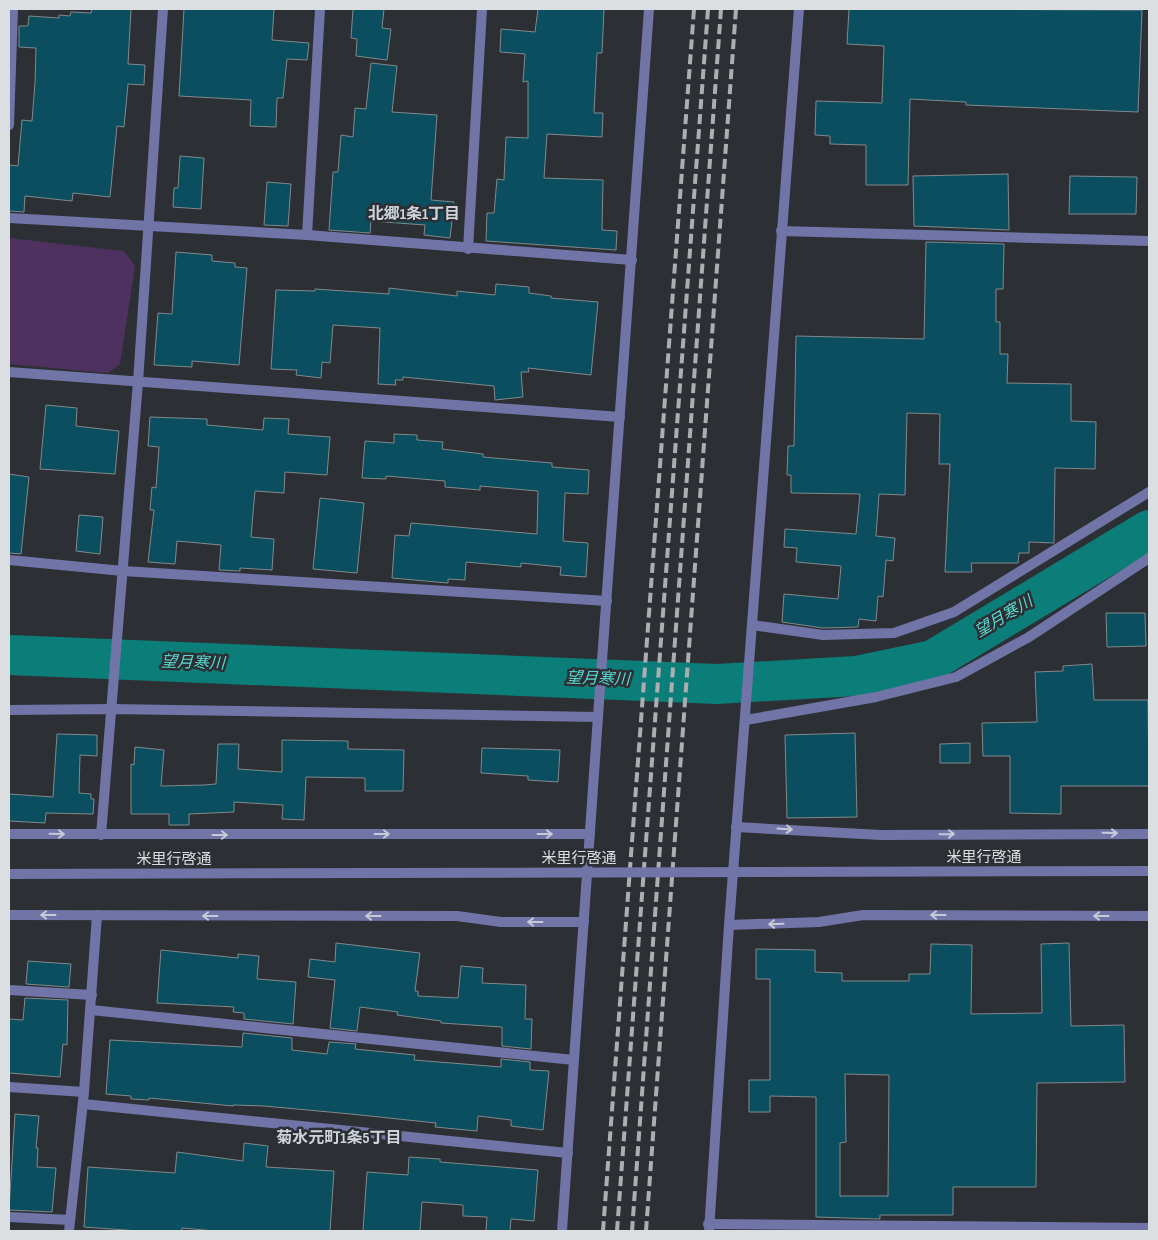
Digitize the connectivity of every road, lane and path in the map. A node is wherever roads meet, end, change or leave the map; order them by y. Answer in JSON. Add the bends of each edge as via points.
{"nodes":[{"id":1,"x":13,"y":9,"type":"edge"},
{"id":2,"x":163,"y":9,"type":"edge"},
{"id":3,"x":320,"y":9,"type":"edge"},
{"id":4,"x":482,"y":9,"type":"edge"},
{"id":5,"x":649,"y":9,"type":"edge"},
{"id":6,"x":799,"y":9,"type":"edge"},
{"id":7,"x":9,"y":125,"type":"edge"},
{"id":8,"x":9,"y":218,"type":"edge"},
{"id":9,"x":150,"y":225,"type":"junction"},
{"id":10,"x":781,"y":231,"type":"junction"},
{"id":11,"x":307,"y":235,"type":"junction"},
{"id":12,"x":1149,"y":241,"type":"edge"},
{"id":13,"x":468,"y":249,"type":"junction"},
{"id":14,"x":632,"y":260,"type":"junction"},
{"id":15,"x":9,"y":372,"type":"edge"},
{"id":16,"x":138,"y":382,"type":"junction"},
{"id":17,"x":620,"y":417,"type":"junction"},
{"id":18,"x":1149,"y":492,"type":"edge"},
{"id":19,"x":1149,"y":558,"type":"edge"},
{"id":20,"x":9,"y":560,"type":"edge"},
{"id":21,"x":122,"y":571,"type":"junction"},
{"id":22,"x":607,"y":601,"type":"junction"},
{"id":23,"x":752,"y":624,"type":"junction"},
{"id":24,"x":112,"y":709,"type":"junction"},
{"id":25,"x":9,"y":710,"type":"edge"},
{"id":26,"x":598,"y":717,"type":"junction"},
{"id":27,"x":746,"y":720,"type":"junction"},
{"id":28,"x":736,"y":827,"type":"junction"},
{"id":29,"x":9,"y":834,"type":"edge"},
{"id":30,"x":590,"y":834,"type":"junction"},
{"id":31,"x":1149,"y":834,"type":"edge"},
{"id":32,"x":101,"y":835,"type":"junction"},
{"id":33,"x":1149,"y":871,"type":"edge"},
{"id":34,"x":9,"y":874,"type":"edge"},
{"id":35,"x":9,"y":915,"type":"edge"},
{"id":36,"x":97,"y":915,"type":"junction"},
{"id":37,"x":1149,"y":916,"type":"edge"},
{"id":38,"x":584,"y":922,"type":"junction"},
{"id":39,"x":729,"y":925,"type":"junction"},
{"id":40,"x":9,"y":990,"type":"edge"},
{"id":41,"x":92,"y":995,"type":"junction"},
{"id":42,"x":91,"y":1010,"type":"junction"},
{"id":43,"x":574,"y":1060,"type":"junction"},
{"id":44,"x":9,"y":1087,"type":"edge"},
{"id":45,"x":84,"y":1092,"type":"junction"},
{"id":46,"x":82,"y":1104,"type":"junction"},
{"id":47,"x":568,"y":1153,"type":"junction"},
{"id":48,"x":9,"y":1217,"type":"edge"},
{"id":49,"x":70,"y":1220,"type":"junction"},
{"id":50,"x":708,"y":1228,"type":"edge"},
{"id":51,"x":1149,"y":1228,"type":"edge"},
{"id":52,"x":69,"y":1231,"type":"edge"},
{"id":53,"x":562,"y":1231,"type":"edge"}],
"edges":[{"from":1,"to":7,"type":"street"},
{"from":2,"to":9,"type":"street"},
{"from":3,"to":11,"type":"street"},
{"from":4,"to":13,"type":"street"},
{"from":5,"to":14,"type":"street"},
{"from":6,"to":10,"type":"street"},
{"from":8,"to":9,"type":"street"},
{"from":9,"to":11,"type":"street"},
{"from":9,"to":16,"type":"street"},
{"from":10,"to":12,"type":"street"},
{"from":10,"to":23,"type":"street"},
{"from":11,"to":13,"type":"street"},
{"from":13,"to":14,"type":"street"},
{"from":14,"to":17,"type":"street"},
{"from":15,"to":16,"type":"street"},
{"from":16,"to":17,"type":"street"},
{"from":16,"to":21,"type":"street"},
{"from":17,"to":22,"type":"street"},
{"from":18,"to":23,"type":"street","via":[[954,612],[894,633],[823,635]]},
{"from":19,"to":27,"type":"street","via":[[1029,637],[956,677],[876,698]]},
{"from":20,"to":21,"type":"street"},
{"from":21,"to":22,"type":"street"},
{"from":21,"to":24,"type":"street"},
{"from":22,"to":26,"type":"street"},
{"from":23,"to":27,"type":"street"},
{"from":24,"to":25,"type":"street"},
{"from":24,"to":26,"type":"street"},
{"from":24,"to":32,"type":"street"},
{"from":26,"to":30,"type":"street"},
{"from":27,"to":28,"type":"street"},
{"from":28,"to":31,"type":"street","one_way":true,"via":[[881,835]]},
{"from":28,"to":39,"type":"street"},
{"from":29,"to":32,"type":"street","one_way":true},
{"from":32,"to":30,"type":"street","one_way":true},
{"from":30,"to":38,"type":"street"},
{"from":33,"to":34,"type":"street","name":"米里行啓通","bridge":true},
{"from":36,"to":35,"type":"street","one_way":true},
{"from":38,"to":36,"type":"street","one_way":true,"via":[[501,922],[457,916]]},
{"from":36,"to":41,"type":"street"},
{"from":37,"to":39,"type":"street","one_way":true,"via":[[863,915],[819,922]]},
{"from":38,"to":43,"type":"street"},
{"from":39,"to":50,"type":"street"},
{"from":40,"to":41,"type":"street"},
{"from":41,"to":42,"type":"street"},
{"from":42,"to":43,"type":"street"},
{"from":42,"to":45,"type":"street"},
{"from":43,"to":47,"type":"street"},
{"from":44,"to":45,"type":"street"},
{"from":45,"to":46,"type":"street"},
{"from":46,"to":47,"type":"street"},
{"from":46,"to":49,"type":"street"},
{"from":47,"to":53,"type":"street"},
{"from":48,"to":49,"type":"street"},
{"from":49,"to":52,"type":"street"},
{"from":50,"to":51,"type":"street"}]}
